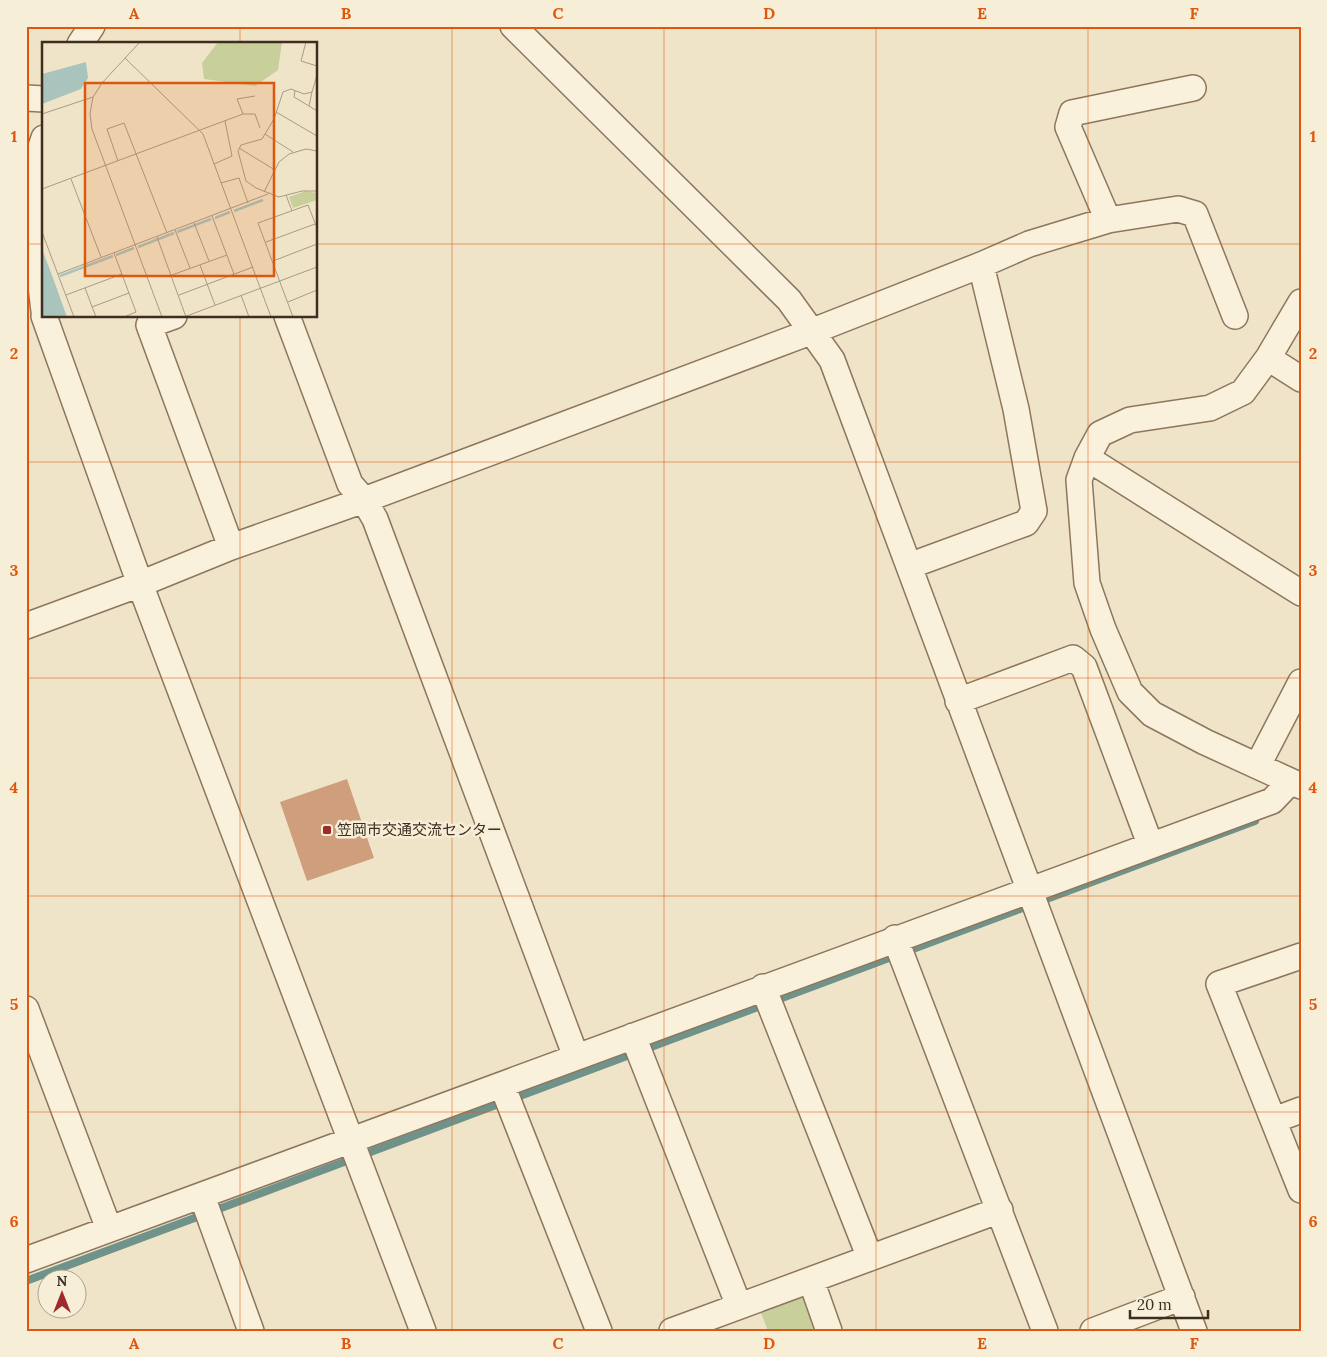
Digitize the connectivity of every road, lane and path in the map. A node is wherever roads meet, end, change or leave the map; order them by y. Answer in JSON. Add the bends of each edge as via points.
{"nodes":[{"id":1,"x":92,"y":26,"type":"edge"},
{"id":2,"x":512,"y":26,"type":"edge"},
{"id":3,"x":81,"y":42,"type":"edge"},
{"id":4,"x":1193,"y":88,"type":"dead end"},
{"id":5,"x":26,"y":98,"type":"edge"},
{"id":6,"x":42,"y":99,"type":"edge"},
{"id":7,"x":42,"y":144,"type":"edge"},
{"id":8,"x":1108,"y":220,"type":"junction"},
{"id":9,"x":981,"y":266,"type":"junction"},
{"id":10,"x":42,"y":294,"type":"edge"},
{"id":11,"x":1301,"y":302,"type":"edge"},
{"id":12,"x":1235,"y":316,"type":"dead end"},
{"id":13,"x":45,"y":318,"type":"edge"},
{"id":14,"x":168,"y":318,"type":"edge"},
{"id":15,"x":288,"y":318,"type":"edge"},
{"id":16,"x":814,"y":331,"type":"junction"},
{"id":17,"x":1268,"y":358,"type":"junction"},
{"id":18,"x":1301,"y":379,"type":"edge"},
{"id":19,"x":1086,"y":458,"type":"junction"},
{"id":20,"x":364,"y":500,"type":"junction"},
{"id":21,"x":231,"y":546,"type":"junction"},
{"id":22,"x":909,"y":566,"type":"junction"},
{"id":23,"x":140,"y":584,"type":"junction"},
{"id":24,"x":1301,"y":593,"type":"edge"},
{"id":25,"x":26,"y":626,"type":"edge"},
{"id":26,"x":1301,"y":682,"type":"edge"},
{"id":27,"x":958,"y":701,"type":"junction"},
{"id":28,"x":1258,"y":765,"type":"junction"},
{"id":29,"x":1296,"y":784,"type":"edge"},
{"id":30,"x":1150,"y":844,"type":"junction"},
{"id":31,"x":1029,"y":889,"type":"junction"},
{"id":32,"x":896,"y":938,"type":"junction"},
{"id":33,"x":1301,"y":956,"type":"edge"},
{"id":34,"x":763,"y":987,"type":"junction"},
{"id":35,"x":26,"y":1009,"type":"edge"},
{"id":36,"x":633,"y":1036,"type":"junction"},
{"id":37,"x":576,"y":1057,"type":"junction"},
{"id":38,"x":502,"y":1085,"type":"junction"},
{"id":39,"x":1301,"y":1110,"type":"edge"},
{"id":40,"x":1274,"y":1120,"type":"junction"},
{"id":41,"x":352,"y":1140,"type":"junction"},
{"id":42,"x":1301,"y":1190,"type":"edge"},
{"id":43,"x":202,"y":1196,"type":"junction"},
{"id":44,"x":1000,"y":1210,"type":"junction"},
{"id":45,"x":109,"y":1229,"type":"junction"},
{"id":46,"x":870,"y":1258,"type":"junction"},
{"id":47,"x":26,"y":1260,"type":"edge"},
{"id":48,"x":811,"y":1280,"type":"junction"},
{"id":49,"x":1182,"y":1297,"type":"junction"},
{"id":50,"x":739,"y":1306,"type":"junction"},
{"id":51,"x":251,"y":1331,"type":"edge"},
{"id":52,"x":423,"y":1331,"type":"edge"},
{"id":53,"x":599,"y":1331,"type":"edge"},
{"id":54,"x":672,"y":1331,"type":"edge"},
{"id":55,"x":829,"y":1331,"type":"edge"},
{"id":56,"x":1044,"y":1331,"type":"edge"},
{"id":57,"x":1093,"y":1331,"type":"edge"},
{"id":58,"x":1194,"y":1331,"type":"edge"}],
"edges":[{"from":1,"to":3,"type":"street"},
{"from":2,"to":16,"type":"street","via":[[789,300]]},
{"from":4,"to":8,"type":"street","via":[[1072,113],[1068,127]]},
{"from":5,"to":6,"type":"street"},
{"from":7,"to":10,"type":"street","via":[[33,218]]},
{"from":8,"to":9,"type":"street","via":[[1029,244]]},
{"from":8,"to":12,"type":"street","via":[[1178,209],[1194,214]]},
{"from":9,"to":16,"type":"street"},
{"from":9,"to":22,"type":"street","via":[[1016,409],[1034,511],[1026,523]]},
{"from":11,"to":17,"type":"street"},
{"from":13,"to":23,"type":"street"},
{"from":14,"to":21,"type":"street","via":[[149,325]]},
{"from":15,"to":20,"type":"street","via":[[350,484]]},
{"from":16,"to":20,"type":"street"},
{"from":16,"to":22,"type":"street","via":[[832,360]]},
{"from":17,"to":18,"type":"street"},
{"from":17,"to":19,"type":"street","via":[[1243,392],[1210,408],[1130,420],[1100,434]]},
{"from":19,"to":24,"type":"street"},
{"from":19,"to":28,"type":"street","via":[[1079,480],[1087,583],[1102,629],[1130,692],[1152,714]]},
{"from":20,"to":21,"type":"street"},
{"from":20,"to":37,"type":"street","via":[[375,519]]},
{"from":21,"to":23,"type":"street"},
{"from":22,"to":27,"type":"street"},
{"from":23,"to":25,"type":"street"},
{"from":23,"to":41,"type":"street"},
{"from":26,"to":28,"type":"street"},
{"from":27,"to":30,"type":"street","via":[[1073,658],[1084,667]]},
{"from":27,"to":31,"type":"street"},
{"from":28,"to":29,"type":"street"},
{"from":29,"to":30,"type":"street","via":[[1272,800]]},
{"from":30,"to":31,"type":"street"},
{"from":31,"to":32,"type":"street"},
{"from":31,"to":49,"type":"street"},
{"from":32,"to":34,"type":"street"},
{"from":32,"to":44,"type":"street"},
{"from":33,"to":40,"type":"street","via":[[1219,984]]},
{"from":34,"to":36,"type":"street"},
{"from":34,"to":46,"type":"street"},
{"from":35,"to":45,"type":"street"},
{"from":36,"to":37,"type":"street"},
{"from":36,"to":50,"type":"street"},
{"from":37,"to":38,"type":"street"},
{"from":38,"to":41,"type":"street"},
{"from":38,"to":53,"type":"street"},
{"from":39,"to":40,"type":"street"},
{"from":40,"to":42,"type":"street"},
{"from":41,"to":43,"type":"street"},
{"from":41,"to":52,"type":"street"},
{"from":43,"to":45,"type":"street"},
{"from":43,"to":51,"type":"street"},
{"from":44,"to":46,"type":"street"},
{"from":44,"to":56,"type":"street"},
{"from":45,"to":47,"type":"street"},
{"from":46,"to":48,"type":"street"},
{"from":48,"to":50,"type":"street"},
{"from":48,"to":55,"type":"street"},
{"from":49,"to":57,"type":"street"},
{"from":49,"to":58,"type":"street"},
{"from":50,"to":54,"type":"street"}]}
